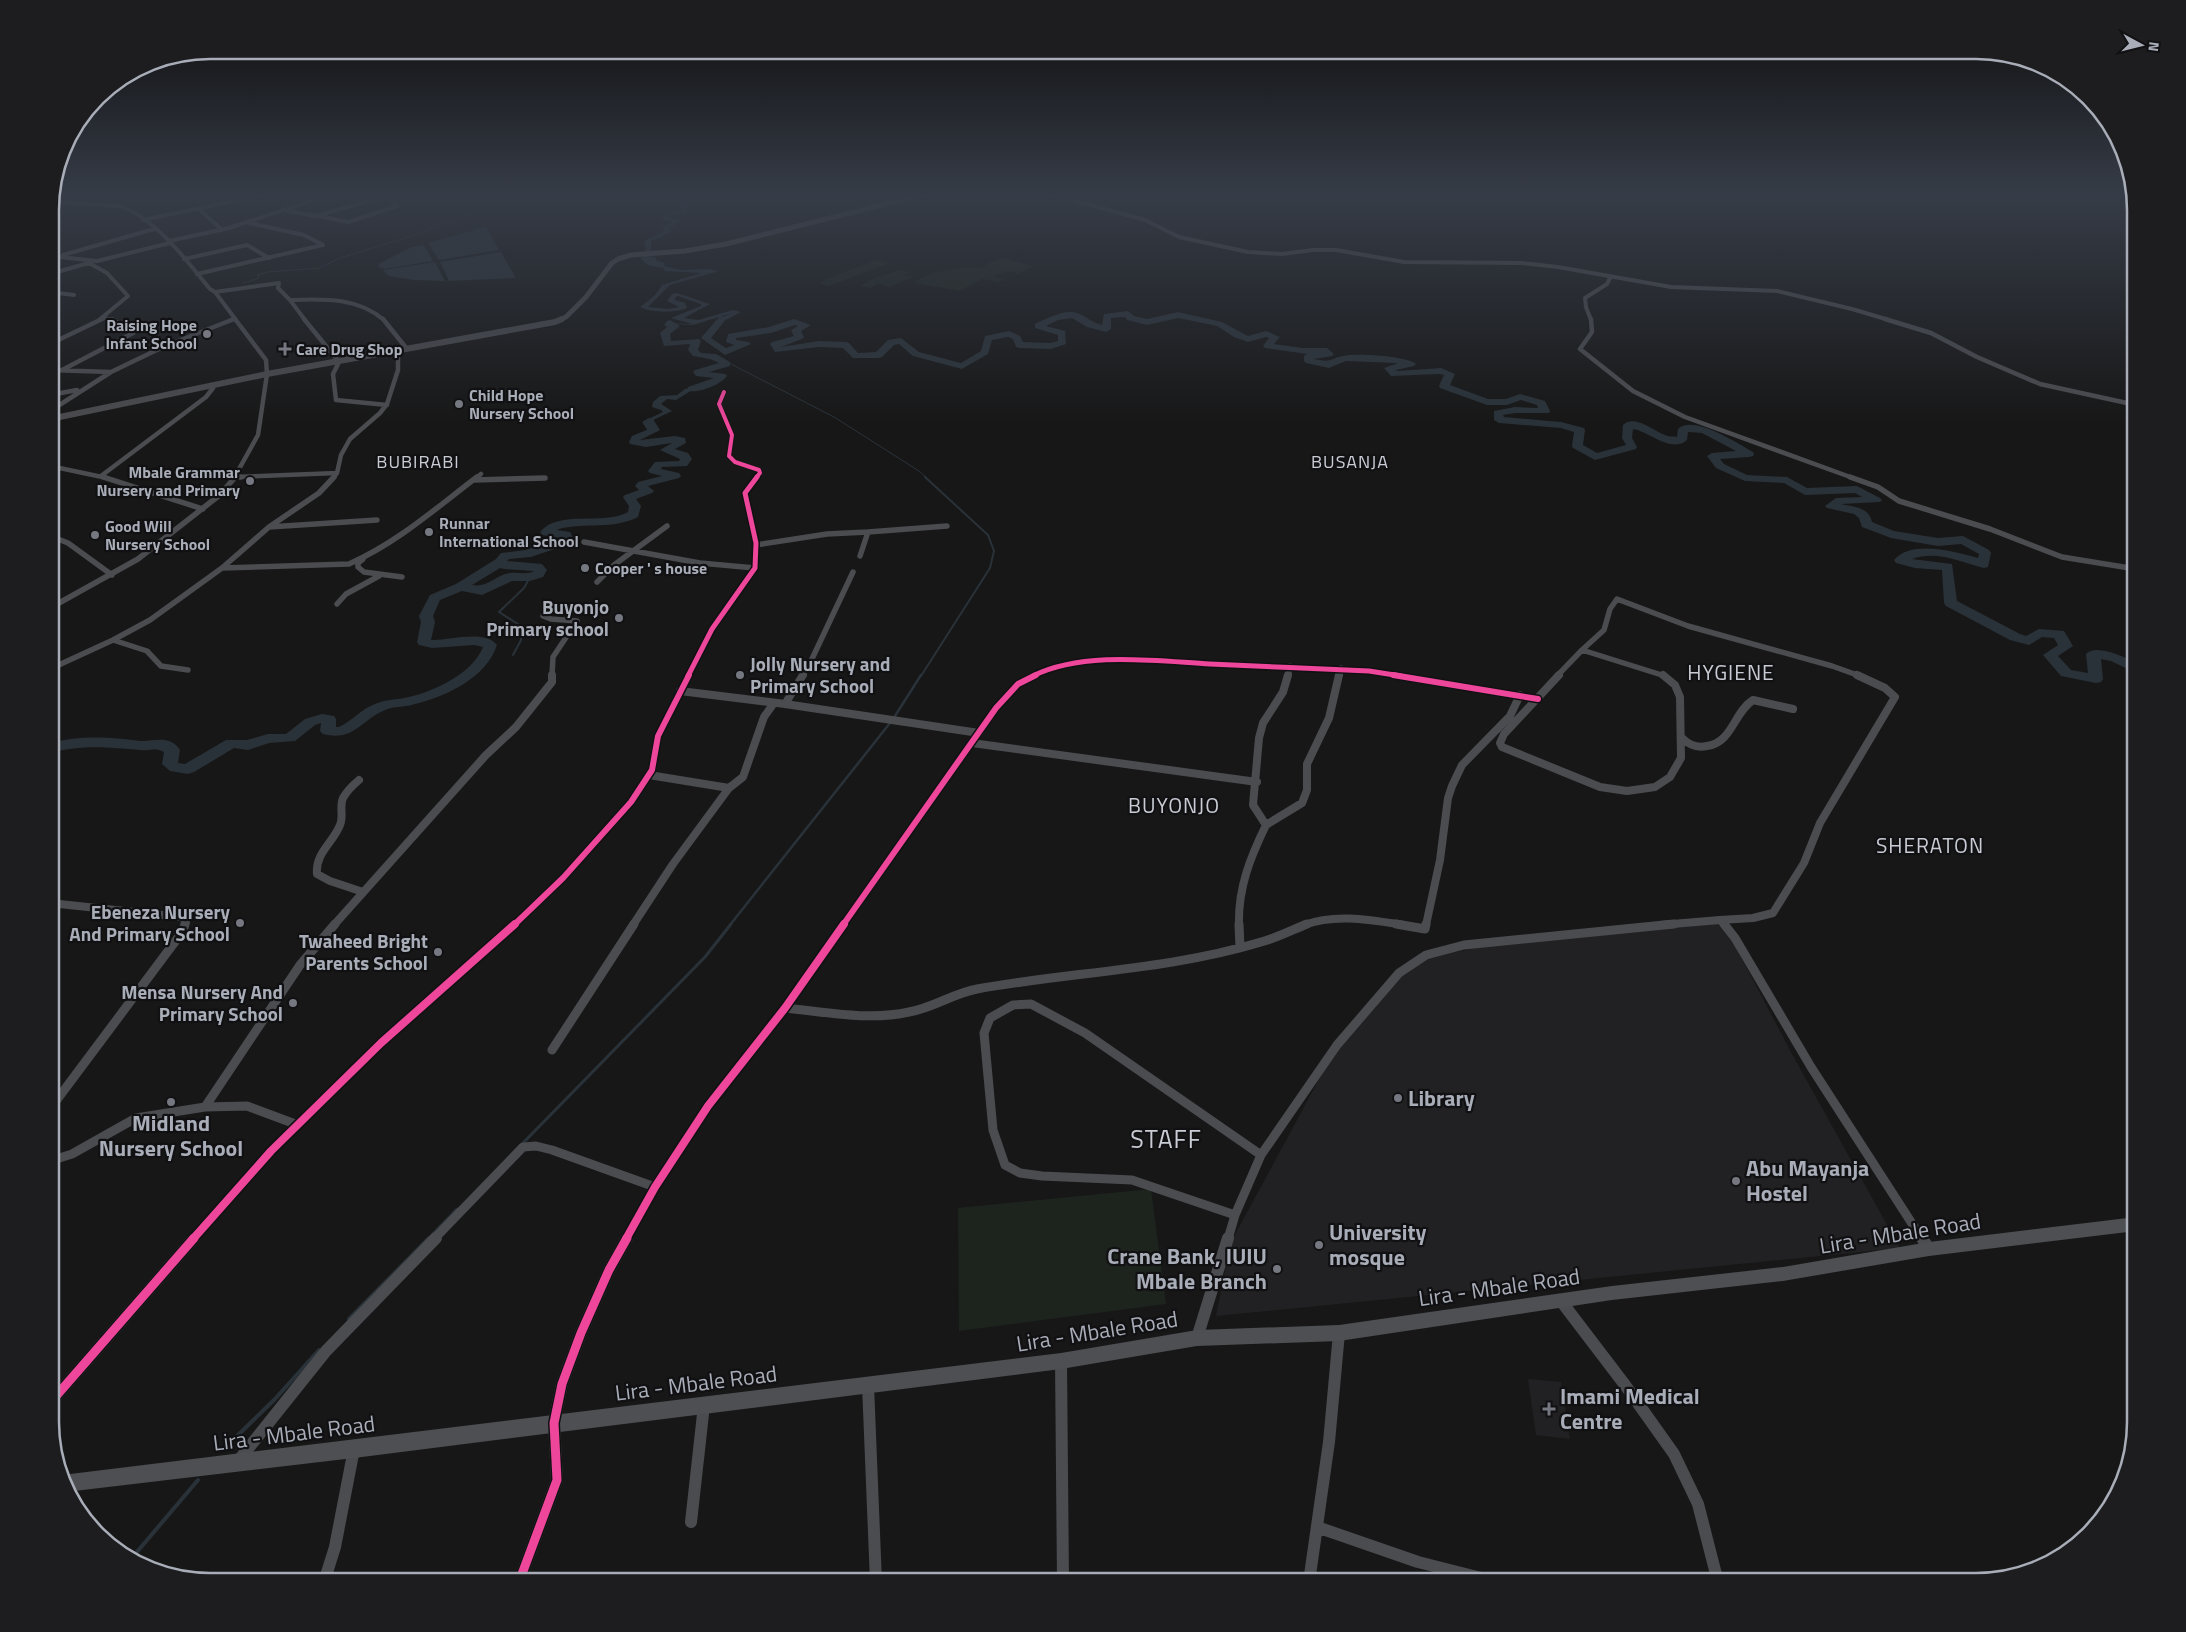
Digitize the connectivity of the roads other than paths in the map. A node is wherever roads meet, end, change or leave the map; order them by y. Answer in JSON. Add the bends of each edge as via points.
{"nodes":[{"id":1,"x":105,"y":270,"type":"edge"},
{"id":2,"x":194,"y":270,"type":"edge"},
{"id":3,"x":214,"y":270,"type":"edge"},
{"id":4,"x":607,"y":270,"type":"edge"},
{"id":5,"x":1569,"y":270,"type":"edge"},
{"id":6,"x":197,"y":274,"type":"junction"},
{"id":7,"x":1610,"y":278,"type":"junction"},
{"id":8,"x":215,"y":292,"type":"junction"},
{"id":9,"x":59,"y":293,"type":"edge"},
{"id":10,"x":74,"y":295,"type":"dead end"},
{"id":11,"x":290,"y":300,"type":"junction"},
{"id":12,"x":104,"y":318,"type":"junction"},
{"id":13,"x":234,"y":319,"type":"junction"},
{"id":14,"x":59,"y":340,"type":"edge"},
{"id":15,"x":407,"y":349,"type":"junction"},
{"id":16,"x":395,"y":352,"type":"junction"},
{"id":17,"x":339,"y":362,"type":"junction"},
{"id":18,"x":61,"y":370,"type":"joint"},
{"id":19,"x":111,"y":372,"type":"junction"},
{"id":20,"x":267,"y":374,"type":"junction"},
{"id":21,"x":211,"y":385,"type":"junction"},
{"id":22,"x":83,"y":388,"type":"junction"},
{"id":23,"x":724,"y":392,"type":"dead end"},
{"id":24,"x":59,"y":393,"type":"edge"},
{"id":25,"x":2127,"y":403,"type":"edge"},
{"id":26,"x":59,"y":405,"type":"edge"},
{"id":27,"x":387,"y":405,"type":"junction"},
{"id":28,"x":59,"y":417,"type":"edge"},
{"id":29,"x":59,"y":468,"type":"edge"},
{"id":30,"x":337,"y":474,"type":"junction"},
{"id":31,"x":482,"y":474,"type":"dead end"},
{"id":32,"x":101,"y":476,"type":"junction"},
{"id":33,"x":236,"y":477,"type":"junction"},
{"id":34,"x":545,"y":478,"type":"dead end"},
{"id":35,"x":474,"y":480,"type":"junction"},
{"id":36,"x":203,"y":509,"type":"junction"},
{"id":37,"x":377,"y":520,"type":"dead end"},
{"id":38,"x":667,"y":526,"type":"dead end"},
{"id":39,"x":947,"y":526,"type":"dead end"},
{"id":40,"x":269,"y":527,"type":"junction"},
{"id":41,"x":868,"y":532,"type":"junction"},
{"id":42,"x":59,"y":540,"type":"edge"},
{"id":43,"x":584,"y":542,"type":"dead end"},
{"id":44,"x":756,"y":545,"type":"junction"},
{"id":45,"x":634,"y":550,"type":"junction"},
{"id":46,"x":860,"y":556,"type":"dead end"},
{"id":47,"x":365,"y":558,"type":"junction"},
{"id":48,"x":222,"y":568,"type":"junction"},
{"id":49,"x":755,"y":568,"type":"junction"},
{"id":50,"x":2127,"y":568,"type":"edge"},
{"id":51,"x":853,"y":572,"type":"dead end"},
{"id":52,"x":112,"y":575,"type":"junction"},
{"id":53,"x":379,"y":576,"type":"junction"},
{"id":54,"x":402,"y":577,"type":"dead end"},
{"id":55,"x":597,"y":582,"type":"dead end"},
{"id":56,"x":59,"y":603,"type":"edge"},
{"id":57,"x":337,"y":604,"type":"dead end"},
{"id":58,"x":543,"y":616,"type":"dead end"},
{"id":59,"x":113,"y":640,"type":"junction"},
{"id":60,"x":1581,"y":650,"type":"junction"},
{"id":61,"x":59,"y":665,"type":"edge"},
{"id":62,"x":1290,"y":666,"type":"junction"},
{"id":63,"x":1340,"y":668,"type":"junction"},
{"id":64,"x":188,"y":670,"type":"dead end"},
{"id":65,"x":680,"y":691,"type":"junction"},
{"id":66,"x":1520,"y":695,"type":"junction"},
{"id":67,"x":1538,"y":699,"type":"junction"},
{"id":68,"x":774,"y":703,"type":"junction"},
{"id":69,"x":785,"y":704,"type":"junction"},
{"id":70,"x":1793,"y":709,"type":"dead end"},
{"id":71,"x":979,"y":732,"type":"junction"},
{"id":72,"x":1682,"y":738,"type":"junction"},
{"id":73,"x":972,"y":743,"type":"junction"},
{"id":74,"x":649,"y":775,"type":"junction"},
{"id":75,"x":359,"y":780,"type":"dead end"},
{"id":76,"x":1257,"y":782,"type":"junction"},
{"id":77,"x":729,"y":788,"type":"junction"},
{"id":78,"x":1266,"y":825,"type":"junction"},
{"id":79,"x":362,"y":892,"type":"junction"},
{"id":80,"x":59,"y":903,"type":"edge"},
{"id":81,"x":1720,"y":920,"type":"junction"},
{"id":82,"x":1240,"y":948,"type":"junction"},
{"id":83,"x":784,"y":1008,"type":"junction"},
{"id":84,"x":552,"y":1050,"type":"dead end"},
{"id":85,"x":59,"y":1097,"type":"edge"},
{"id":86,"x":205,"y":1107,"type":"junction"},
{"id":87,"x":298,"y":1125,"type":"junction"},
{"id":88,"x":1261,"y":1154,"type":"junction"},
{"id":89,"x":59,"y":1158,"type":"edge"},
{"id":90,"x":655,"y":1187,"type":"junction"},
{"id":91,"x":1235,"y":1215,"type":"junction"},
{"id":92,"x":2127,"y":1225,"type":"edge"},
{"id":93,"x":1929,"y":1249,"type":"junction"},
{"id":94,"x":1561,"y":1301,"type":"junction"},
{"id":95,"x":1339,"y":1333,"type":"junction"},
{"id":96,"x":1197,"y":1338,"type":"junction"},
{"id":97,"x":1061,"y":1360,"type":"junction"},
{"id":98,"x":868,"y":1385,"type":"junction"},
{"id":99,"x":59,"y":1392,"type":"edge"},
{"id":100,"x":704,"y":1405,"type":"junction"},
{"id":101,"x":554,"y":1423,"type":"junction"},
{"id":102,"x":354,"y":1449,"type":"junction"},
{"id":103,"x":236,"y":1463,"type":"junction"},
{"id":104,"x":71,"y":1482,"type":"edge"},
{"id":105,"x":691,"y":1522,"type":"dead end"},
{"id":106,"x":1317,"y":1527,"type":"junction"},
{"id":107,"x":327,"y":1573,"type":"edge"},
{"id":108,"x":522,"y":1573,"type":"edge"},
{"id":109,"x":876,"y":1573,"type":"edge"},
{"id":110,"x":1063,"y":1573,"type":"edge"},
{"id":111,"x":1310,"y":1573,"type":"edge"},
{"id":112,"x":1461,"y":1573,"type":"edge"},
{"id":113,"x":1716,"y":1573,"type":"edge"}],
"edges":[{"from":1,"to":12,"type":"street","via":[[128,296]]},
{"from":2,"to":6,"type":"street"},
{"from":3,"to":6,"type":"street"},
{"from":4,"to":15,"type":"street","via":[[586,297],[560,320]]},
{"from":5,"to":7,"type":"street"},
{"from":6,"to":8,"type":"street"},
{"from":7,"to":25,"type":"street","via":[[1684,288],[1771,290],[1826,303],[1938,336],[2040,384]]},
{"from":7,"to":50,"type":"street","via":[[1607,284],[1585,298],[1584,304],[1593,327],[1580,349],[1637,393],[1699,423],[1878,487],[1899,501],[1983,527],[2062,557]]},
{"from":8,"to":11,"type":"street","via":[[279,283],[278,288]]},
{"from":8,"to":13,"type":"street"},
{"from":9,"to":10,"type":"street"},
{"from":11,"to":15,"type":"street","via":[[337,300],[360,304],[387,322]]},
{"from":11,"to":17,"type":"street"},
{"from":12,"to":14,"type":"street"},
{"from":12,"to":18,"type":"street","via":[[112,319],[133,333]]},
{"from":13,"to":19,"type":"street"},
{"from":13,"to":20,"type":"street","via":[[266,360]]},
{"from":15,"to":16,"type":"street"},
{"from":16,"to":17,"type":"street"},
{"from":16,"to":27,"type":"street","via":[[400,369]]},
{"from":17,"to":20,"type":"street"},
{"from":17,"to":27,"type":"street","via":[[333,377],[336,400]]},
{"from":18,"to":19,"type":"street"},
{"from":19,"to":22,"type":"street"},
{"from":20,"to":21,"type":"street"},
{"from":20,"to":33,"type":"street","via":[[258,435]]},
{"from":21,"to":28,"type":"street"},
{"from":21,"to":32,"type":"street","via":[[214,388],[206,397]]},
{"from":22,"to":24,"type":"street"},
{"from":22,"to":26,"type":"street"},
{"from":23,"to":44,"type":"street","via":[[719,404],[733,432],[728,456],[760,473],[745,493]]},
{"from":27,"to":30,"type":"street","via":[[345,446],[340,454]]},
{"from":29,"to":32,"type":"street"},
{"from":30,"to":33,"type":"street"},
{"from":30,"to":40,"type":"street","via":[[319,493]]},
{"from":31,"to":35,"type":"street"},
{"from":32,"to":36,"type":"street"},
{"from":33,"to":36,"type":"street"},
{"from":34,"to":35,"type":"street"},
{"from":35,"to":47,"type":"street"},
{"from":36,"to":52,"type":"street"},
{"from":37,"to":40,"type":"street"},
{"from":38,"to":45,"type":"street"},
{"from":39,"to":41,"type":"street"},
{"from":40,"to":48,"type":"street"},
{"from":41,"to":44,"type":"street","via":[[827,534]]},
{"from":41,"to":46,"type":"street"},
{"from":42,"to":52,"type":"street"},
{"from":43,"to":45,"type":"street"},
{"from":44,"to":49,"type":"street"},
{"from":45,"to":49,"type":"street","via":[[700,563]]},
{"from":45,"to":55,"type":"street"},
{"from":47,"to":48,"type":"street","via":[[349,564]]},
{"from":47,"to":53,"type":"street","via":[[358,567]]},
{"from":48,"to":59,"type":"street","via":[[150,620]]},
{"from":49,"to":65,"type":"street","via":[[712,629]]},
{"from":51,"to":69,"type":"street","via":[[811,661]]},
{"from":52,"to":56,"type":"street"},
{"from":53,"to":54,"type":"street"},
{"from":53,"to":57,"type":"street","via":[[346,594]]},
{"from":58,"to":79,"type":"street","via":[[577,621],[553,657],[552,682],[516,727],[486,755]]},
{"from":59,"to":61,"type":"street"},
{"from":59,"to":64,"type":"street","via":[[147,651],[161,666]]},
{"from":60,"to":67,"type":"street"},
{"from":60,"to":72,"type":"street","via":[[1670,679],[1678,690]]},
{"from":60,"to":81,"type":"street","via":[[1604,630],[1610,609],[1617,599],[1686,625],[1850,673],[1882,686],[1895,697],[1820,823],[1804,863],[1773,913]]},
{"from":62,"to":63,"type":"street"},
{"from":62,"to":71,"type":"street","via":[[1123,660],[1054,668],[1018,684]]},
{"from":62,"to":76,"type":"street","via":[[1284,690],[1261,728],[1256,760]]},
{"from":63,"to":66,"type":"street","via":[[1391,673]]},
{"from":63,"to":78,"type":"street","via":[[1329,718],[1307,764],[1307,790],[1302,802]]},
{"from":65,"to":68,"type":"street"},
{"from":65,"to":74,"type":"street","via":[[658,736]]},
{"from":66,"to":67,"type":"street"},
{"from":66,"to":82,"type":"street","via":[[1510,716],[1462,765],[1452,786],[1425,929],[1340,918],[1310,923]]},
{"from":67,"to":72,"type":"street","via":[[1504,734],[1500,743],[1502,747],[1600,787],[1634,791],[1659,786],[1674,773],[1676,762],[1681,758]]},
{"from":68,"to":69,"type":"street"},
{"from":68,"to":77,"type":"street","via":[[764,717],[743,777]]},
{"from":69,"to":71,"type":"street"},
{"from":70,"to":72,"type":"street","via":[[1753,700],[1720,743],[1699,747]]},
{"from":71,"to":73,"type":"street"},
{"from":73,"to":76,"type":"street"},
{"from":73,"to":83,"type":"street"},
{"from":74,"to":77,"type":"street"},
{"from":74,"to":87,"type":"street","via":[[630,802],[563,878],[521,920],[381,1043]]},
{"from":75,"to":79,"type":"street","via":[[341,802],[341,823],[316,868],[317,874],[330,881]]},
{"from":76,"to":78,"type":"street","via":[[1253,805]]},
{"from":77,"to":84,"type":"street","via":[[673,864]]},
{"from":78,"to":82,"type":"street","via":[[1244,876],[1239,907]]},
{"from":79,"to":86,"type":"street","via":[[300,965]]},
{"from":80,"to":85,"type":"street","via":[[186,921],[183,931]]},
{"from":81,"to":88,"type":"street","via":[[1500,940],[1426,954],[1399,973],[1336,1045]]},
{"from":81,"to":93,"type":"street","via":[[1736,938],[1810,1067]]},
{"from":82,"to":83,"type":"street","via":[[1085,975],[975,989],[912,1012],[890,1016]]},
{"from":83,"to":90,"type":"street","via":[[708,1106]]},
{"from":86,"to":87,"type":"street","via":[[246,1106]]},
{"from":86,"to":89,"type":"street","via":[[136,1118],[72,1154]]},
{"from":87,"to":99,"type":"street","via":[[271,1151]]},
{"from":88,"to":91,"type":"street"},
{"from":88,"to":91,"type":"street","via":[[1085,1033],[1031,1004],[1013,1005],[990,1018],[984,1034],[993,1130],[1005,1164],[1020,1173],[1042,1176],[1132,1180]]},
{"from":90,"to":101,"type":"street","via":[[608,1270],[581,1333],[562,1384]]},
{"from":90,"to":103,"type":"street","via":[[552,1150],[523,1147],[326,1351]]},
{"from":91,"to":96,"type":"street"},
{"from":92,"to":93,"type":"main road","name":"Lira - Mbale Road"},
{"from":93,"to":94,"type":"main road","name":"Lira - Mbale Road","via":[[1783,1274]]},
{"from":94,"to":95,"type":"main road","name":"Lira - Mbale Road"},
{"from":94,"to":113,"type":"street","via":[[1674,1454],[1698,1504]]},
{"from":95,"to":96,"type":"main road","name":"Lira - Mbale Road"},
{"from":95,"to":106,"type":"street"},
{"from":96,"to":97,"type":"main road","name":"Lira - Mbale Road"},
{"from":97,"to":98,"type":"main road","name":"Lira - Mbale Road"},
{"from":97,"to":110,"type":"street"},
{"from":98,"to":100,"type":"main road","name":"Lira - Mbale Road"},
{"from":98,"to":109,"type":"street"},
{"from":100,"to":101,"type":"main road","name":"Lira - Mbale Road"},
{"from":100,"to":105,"type":"street"},
{"from":101,"to":102,"type":"main road","name":"Lira - Mbale Road"},
{"from":101,"to":108,"type":"street","via":[[557,1480]]},
{"from":102,"to":103,"type":"main road","name":"Lira - Mbale Road"},
{"from":102,"to":107,"type":"street"},
{"from":103,"to":104,"type":"main road","name":"Lira - Mbale Road"},
{"from":106,"to":111,"type":"street"},
{"from":106,"to":112,"type":"street","via":[[1418,1562]]}]}
